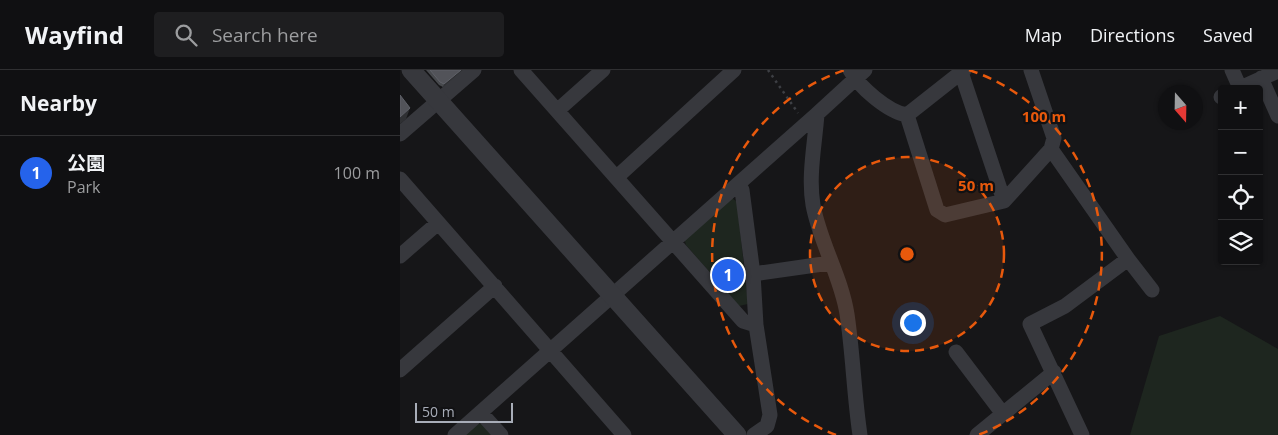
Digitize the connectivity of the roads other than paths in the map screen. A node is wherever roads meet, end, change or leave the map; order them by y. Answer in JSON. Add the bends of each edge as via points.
{"nodes":[{"id":1,"x":411,"y":70,"type":"edge"},
{"id":2,"x":474,"y":70,"type":"edge"},
{"id":3,"x":521,"y":70,"type":"edge"},
{"id":4,"x":603,"y":70,"type":"edge"},
{"id":5,"x":734,"y":70,"type":"edge"},
{"id":6,"x":1031,"y":70,"type":"edge"},
{"id":7,"x":1232,"y":70,"type":"edge"},
{"id":8,"x":962,"y":71,"type":"edge"},
{"id":9,"x":1278,"y":71,"type":"edge"},
{"id":10,"x":857,"y":73,"type":"edge"},
{"id":11,"x":1261,"y":78,"type":"junction"},
{"id":12,"x":1238,"y":85,"type":"edge"},
{"id":13,"x":1246,"y":85,"type":"edge"},
{"id":14,"x":439,"y":102,"type":"junction"},
{"id":15,"x":558,"y":110,"type":"junction"},
{"id":16,"x":817,"y":114,"type":"junction"},
{"id":17,"x":907,"y":114,"type":"junction"},
{"id":18,"x":1278,"y":116,"type":"edge"},
{"id":19,"x":400,"y":134,"type":"edge"},
{"id":20,"x":1051,"y":149,"type":"junction"},
{"id":21,"x":618,"y":176,"type":"junction"},
{"id":22,"x":400,"y":179,"type":"edge"},
{"id":23,"x":738,"y":185,"type":"junction"},
{"id":24,"x":1004,"y":201,"type":"junction"},
{"id":25,"x":438,"y":223,"type":"junction"},
{"id":26,"x":672,"y":242,"type":"junction"},
{"id":27,"x":400,"y":256,"type":"edge"},
{"id":28,"x":1128,"y":259,"type":"junction"},
{"id":29,"x":830,"y":263,"type":"junction"},
{"id":30,"x":753,"y":274,"type":"junction"},
{"id":31,"x":495,"y":286,"type":"junction"},
{"id":32,"x":1152,"y":290,"type":"dead end"},
{"id":33,"x":611,"y":297,"type":"junction"},
{"id":34,"x":756,"y":325,"type":"junction"},
{"id":35,"x":548,"y":352,"type":"junction"},
{"id":36,"x":956,"y":352,"type":"dead end"},
{"id":37,"x":400,"y":370,"type":"edge"},
{"id":38,"x":1054,"y":372,"type":"junction"},
{"id":39,"x":481,"y":413,"type":"junction"},
{"id":40,"x":1003,"y":414,"type":"junction"},
{"id":41,"x":455,"y":435,"type":"edge"},
{"id":42,"x":501,"y":435,"type":"edge"},
{"id":43,"x":624,"y":435,"type":"edge"},
{"id":44,"x":737,"y":435,"type":"edge"},
{"id":45,"x":754,"y":435,"type":"edge"},
{"id":46,"x":860,"y":435,"type":"edge"},
{"id":47,"x":977,"y":435,"type":"edge"},
{"id":48,"x":1082,"y":435,"type":"edge"}],
"edges":[{"from":1,"to":14,"type":"street"},
{"from":2,"to":14,"type":"street"},
{"from":3,"to":15,"type":"street"},
{"from":4,"to":15,"type":"street"},
{"from":5,"to":21,"type":"street"},
{"from":6,"to":20,"type":"street","via":[[1054,138]]},
{"from":7,"to":12,"type":"street"},
{"from":8,"to":17,"type":"street"},
{"from":8,"to":24,"type":"street"},
{"from":9,"to":11,"type":"street"},
{"from":10,"to":16,"type":"street"},
{"from":10,"to":17,"type":"street","via":[[891,110]]},
{"from":11,"to":13,"type":"street"},
{"from":11,"to":18,"type":"street"},
{"from":14,"to":19,"type":"street"},
{"from":14,"to":33,"type":"street"},
{"from":15,"to":21,"type":"street"},
{"from":16,"to":23,"type":"street"},
{"from":16,"to":29,"type":"street","via":[[813,203]]},
{"from":17,"to":24,"type":"street","via":[[941,214]]},
{"from":20,"to":24,"type":"street"},
{"from":20,"to":28,"type":"street"},
{"from":21,"to":26,"type":"street"},
{"from":22,"to":25,"type":"street"},
{"from":23,"to":26,"type":"street"},
{"from":23,"to":30,"type":"street","via":[[742,190]]},
{"from":25,"to":27,"type":"street"},
{"from":25,"to":31,"type":"street"},
{"from":26,"to":33,"type":"street"},
{"from":26,"to":34,"type":"street","via":[[743,321]]},
{"from":28,"to":32,"type":"street"},
{"from":28,"to":38,"type":"street","via":[[1065,306],[1030,324]]},
{"from":29,"to":30,"type":"street"},
{"from":29,"to":46,"type":"street","via":[[840,282],[847,314]]},
{"from":30,"to":34,"type":"street"},
{"from":31,"to":35,"type":"street"},
{"from":31,"to":37,"type":"street"},
{"from":33,"to":35,"type":"street"},
{"from":33,"to":44,"type":"street"},
{"from":34,"to":45,"type":"street","via":[[770,420]]},
{"from":35,"to":39,"type":"street"},
{"from":35,"to":43,"type":"street"},
{"from":36,"to":40,"type":"street"},
{"from":38,"to":40,"type":"street"},
{"from":38,"to":48,"type":"street"},
{"from":39,"to":41,"type":"street"},
{"from":39,"to":42,"type":"street"},
{"from":40,"to":47,"type":"street"}]}
